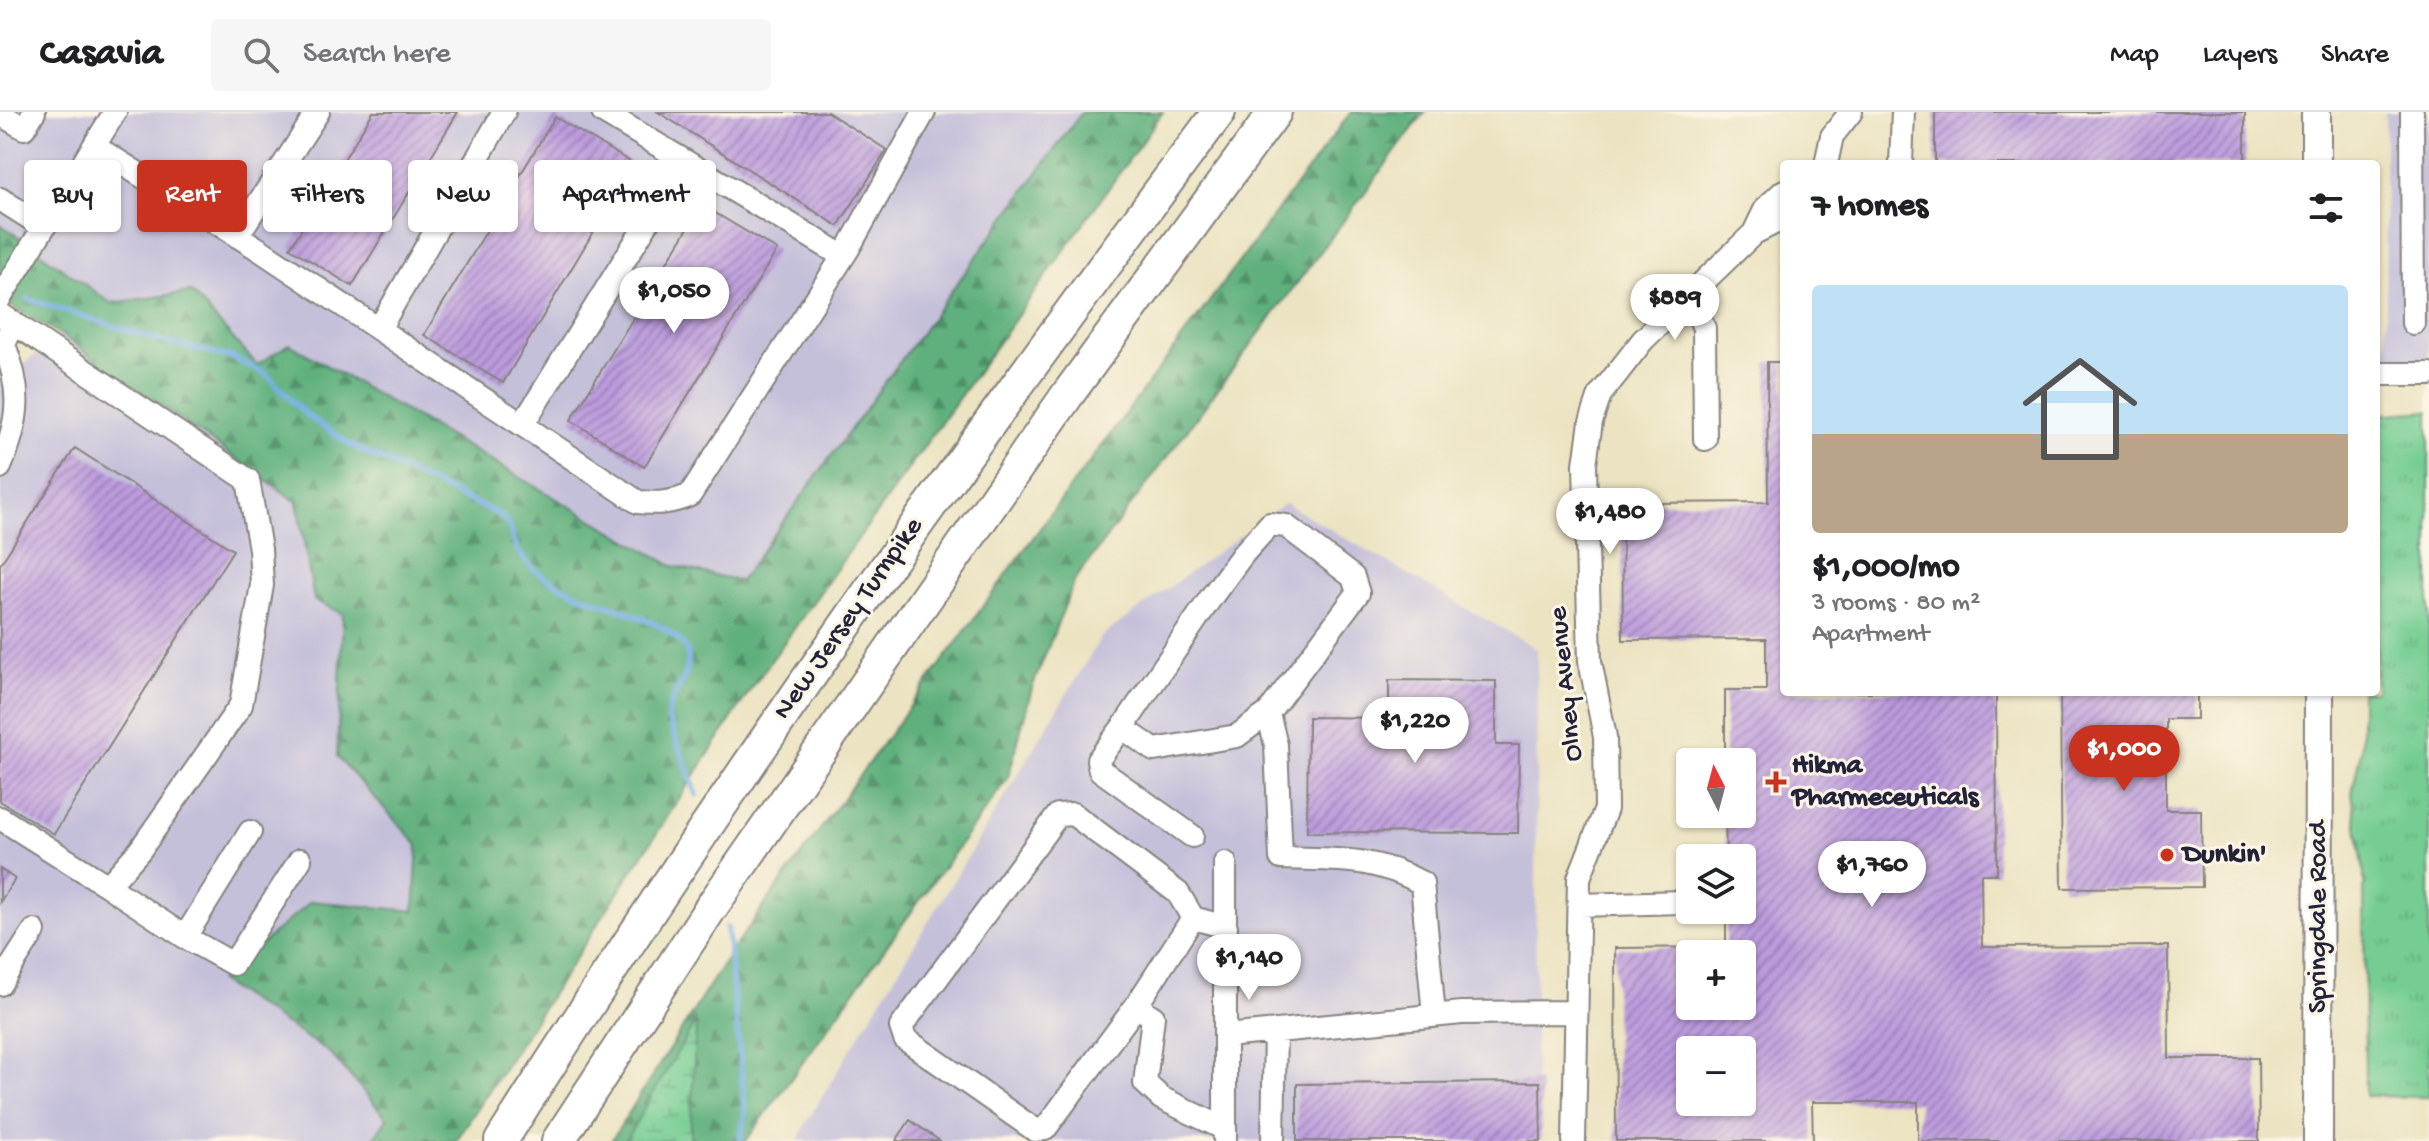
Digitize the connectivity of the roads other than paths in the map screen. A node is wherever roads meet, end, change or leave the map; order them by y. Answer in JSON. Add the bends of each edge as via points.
{"nodes":[{"id":1,"x":34,"y":112,"type":"edge"},
{"id":2,"x":115,"y":112,"type":"edge"},
{"id":3,"x":318,"y":112,"type":"edge"},
{"id":4,"x":504,"y":112,"type":"edge"},
{"id":5,"x":603,"y":112,"type":"edge"},
{"id":6,"x":924,"y":112,"type":"edge"},
{"id":7,"x":1219,"y":112,"type":"edge"},
{"id":8,"x":1275,"y":112,"type":"edge"},
{"id":9,"x":1851,"y":112,"type":"edge"},
{"id":10,"x":1903,"y":112,"type":"edge"},
{"id":11,"x":2316,"y":112,"type":"edge"},
{"id":12,"x":2412,"y":112,"type":"edge"},
{"id":13,"x":0,"y":114,"type":"edge"},
{"id":14,"x":94,"y":146,"type":"junction"},
{"id":15,"x":85,"y":160,"type":"edge"},
{"id":16,"x":682,"y":160,"type":"edge"},
{"id":17,"x":1827,"y":160,"type":"edge"},
{"id":18,"x":1901,"y":160,"type":"edge"},
{"id":19,"x":2316,"y":160,"type":"edge"},
{"id":20,"x":716,"y":180,"type":"edge"},
{"id":21,"x":1780,"y":195,"type":"edge"},
{"id":22,"x":0,"y":199,"type":"edge"},
{"id":23,"x":24,"y":214,"type":"edge"},
{"id":24,"x":1780,"y":220,"type":"edge"},
{"id":25,"x":41,"y":232,"type":"edge"},
{"id":26,"x":642,"y":232,"type":"edge"},
{"id":27,"x":1754,"y":233,"type":"junction"},
{"id":28,"x":237,"y":236,"type":"junction"},
{"id":29,"x":843,"y":256,"type":"junction"},
{"id":30,"x":1690,"y":295,"type":"junction"},
{"id":31,"x":0,"y":298,"type":"edge"},
{"id":32,"x":6,"y":318,"type":"edge"},
{"id":33,"x":2413,"y":323,"type":"dead end"},
{"id":34,"x":379,"y":329,"type":"junction"},
{"id":35,"x":2380,"y":374,"type":"edge"},
{"id":36,"x":2429,"y":374,"type":"edge"},
{"id":37,"x":523,"y":424,"type":"junction"},
{"id":38,"x":1705,"y":439,"type":"dead end"},
{"id":39,"x":0,"y":467,"type":"edge"},
{"id":40,"x":2319,"y":696,"type":"edge"},
{"id":41,"x":1268,"y":713,"type":"junction"},
{"id":42,"x":1125,"y":724,"type":"junction"},
{"id":43,"x":0,"y":818,"type":"edge"},
{"id":44,"x":250,"y":832,"type":"dead end"},
{"id":45,"x":1192,"y":836,"type":"dead end"},
{"id":46,"x":300,"y":860,"type":"dead end"},
{"id":47,"x":1225,"y":863,"type":"dead end"},
{"id":48,"x":108,"y":886,"type":"junction"},
{"id":49,"x":1676,"y":902,"type":"edge"},
{"id":50,"x":1579,"y":905,"type":"junction"},
{"id":51,"x":1193,"y":918,"type":"junction"},
{"id":52,"x":1226,"y":927,"type":"junction"},
{"id":53,"x":34,"y":931,"type":"dead end"},
{"id":54,"x":185,"y":937,"type":"junction"},
{"id":55,"x":0,"y":984,"type":"edge"},
{"id":56,"x":1136,"y":1006,"type":"junction"},
{"id":57,"x":1576,"y":1012,"type":"junction"},
{"id":58,"x":1434,"y":1016,"type":"junction"},
{"id":59,"x":1275,"y":1031,"type":"junction"},
{"id":60,"x":1226,"y":1036,"type":"junction"},
{"id":61,"x":1225,"y":1135,"type":"edge"},
{"id":62,"x":501,"y":1141,"type":"edge"},
{"id":63,"x":558,"y":1141,"type":"edge"},
{"id":64,"x":1273,"y":1141,"type":"edge"},
{"id":65,"x":1574,"y":1141,"type":"edge"},
{"id":66,"x":2318,"y":1141,"type":"edge"}],
"edges":[{"from":1,"to":13,"type":"street","via":[[24,128]]},
{"from":2,"to":14,"type":"street"},
{"from":3,"to":28,"type":"street"},
{"from":4,"to":34,"type":"street"},
{"from":5,"to":16,"type":"street"},
{"from":6,"to":29,"type":"street"},
{"from":7,"to":62,"type":"highway","name":"New Jersey Turnpike","via":[[787,706]]},
{"from":8,"to":63,"type":"highway","name":"New Jersey Turnpike","via":[[1050,420],[710,909]]},
{"from":9,"to":17,"type":"street","via":[[1832,136]]},
{"from":10,"to":18,"type":"street"},
{"from":11,"to":19,"type":"main road"},
{"from":12,"to":33,"type":"street"},
{"from":14,"to":15,"type":"street"},
{"from":14,"to":28,"type":"street"},
{"from":20,"to":29,"type":"street"},
{"from":21,"to":27,"type":"street","name":"Olney Avenue","via":[[1766,208]]},
{"from":22,"to":23,"type":"street"},
{"from":24,"to":27,"type":"street","name":"Olney Avenue"},
{"from":25,"to":31,"type":"street"},
{"from":26,"to":37,"type":"street"},
{"from":27,"to":30,"type":"street","name":"Olney Avenue"},
{"from":28,"to":34,"type":"street"},
{"from":29,"to":37,"type":"street","via":[[690,495],[660,504],[638,502]]},
{"from":30,"to":38,"type":"street","via":[[1704,328]]},
{"from":30,"to":50,"type":"street","name":"Olney Avenue","via":[[1643,340],[1600,395],[1591,422],[1585,464],[1590,661],[1605,737],[1606,809],[1579,878]]},
{"from":32,"to":39,"type":"street","via":[[4,345],[18,400],[13,436]]},
{"from":32,"to":48,"type":"street","via":[[248,480],[262,585],[241,705],[140,850]]},
{"from":34,"to":37,"type":"street"},
{"from":35,"to":36,"type":"street"},
{"from":40,"to":66,"type":"main road","name":"Springdale Road"},
{"from":41,"to":42,"type":"street","via":[[1237,736],[1154,750]]},
{"from":41,"to":42,"type":"street","via":[[1358,593],[1353,577],[1286,526],[1270,524],[1212,596]]},
{"from":41,"to":58,"type":"street","via":[[1276,745],[1281,858],[1366,861],[1422,883]]},
{"from":42,"to":45,"type":"street","via":[[1098,760],[1100,770]]},
{"from":43,"to":48,"type":"street"},
{"from":44,"to":54,"type":"street"},
{"from":46,"to":54,"type":"street","via":[[233,964]]},
{"from":47,"to":52,"type":"street"},
{"from":48,"to":54,"type":"street"},
{"from":49,"to":50,"type":"street"},
{"from":50,"to":57,"type":"street","name":"Olney Avenue"},
{"from":51,"to":52,"type":"street"},
{"from":51,"to":56,"type":"street"},
{"from":51,"to":56,"type":"street","via":[[1178,893],[1073,814],[1058,815],[901,1027],[905,1039],[1035,1130],[1045,1129]]},
{"from":52,"to":60,"type":"street"},
{"from":53,"to":55,"type":"street"},
{"from":56,"to":61,"type":"street","via":[[1153,1017],[1145,1083]]},
{"from":57,"to":58,"type":"street"},
{"from":57,"to":65,"type":"street","name":"Olney Avenue"},
{"from":58,"to":59,"type":"street"},
{"from":59,"to":60,"type":"street"},
{"from":59,"to":64,"type":"street"},
{"from":60,"to":61,"type":"street"}]}
